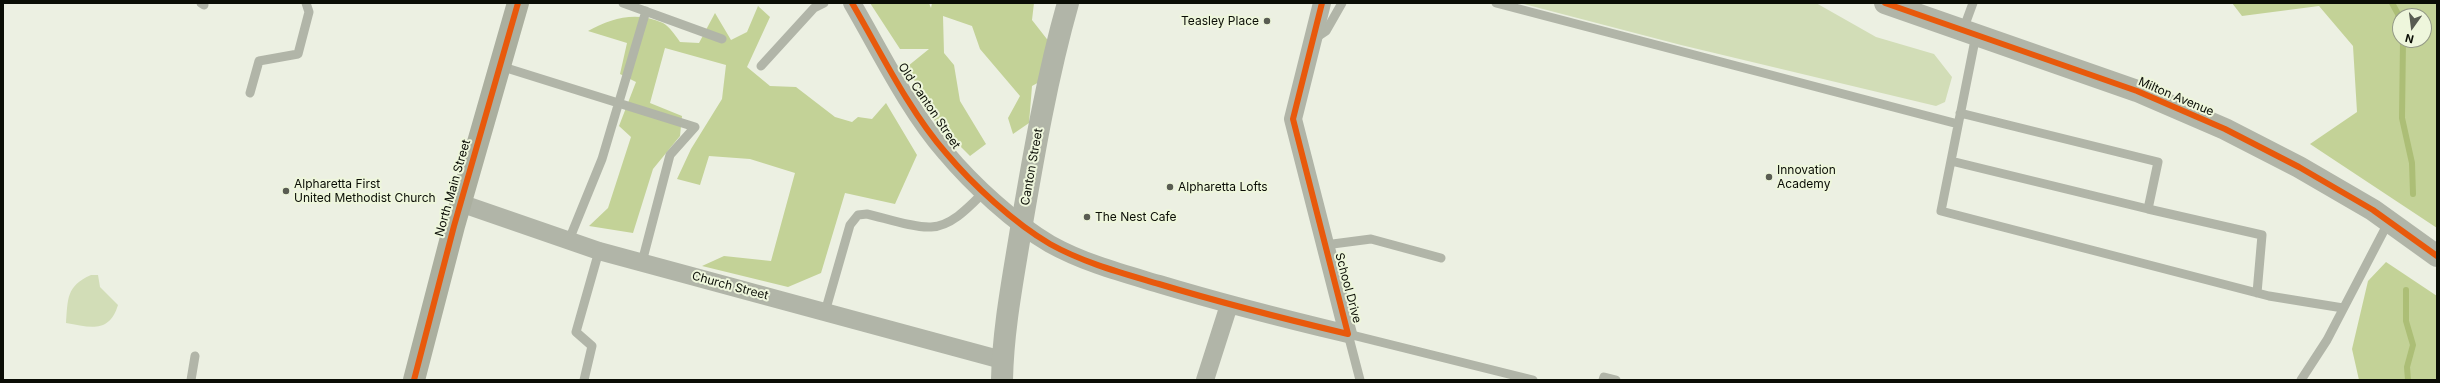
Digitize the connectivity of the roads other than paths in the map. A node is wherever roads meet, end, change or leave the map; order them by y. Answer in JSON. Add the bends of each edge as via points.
{"nodes":[{"id":1,"x":306,"y":3,"type":"edge"},
{"id":2,"x":518,"y":3,"type":"edge"},
{"id":3,"x":623,"y":3,"type":"edge"},
{"id":4,"x":824,"y":3,"type":"edge"},
{"id":5,"x":852,"y":3,"type":"edge"},
{"id":6,"x":1068,"y":3,"type":"edge"},
{"id":7,"x":1322,"y":3,"type":"edge"},
{"id":8,"x":1342,"y":3,"type":"edge"},
{"id":9,"x":1496,"y":3,"type":"edge"},
{"id":10,"x":1887,"y":3,"type":"edge"},
{"id":11,"x":1973,"y":3,"type":"edge"},
{"id":12,"x":646,"y":11,"type":"junction"},
{"id":13,"x":1970,"y":33,"type":"junction"},
{"id":14,"x":722,"y":39,"type":"dead end"},
{"id":15,"x":1313,"y":40,"type":"junction"},
{"id":16,"x":500,"y":66,"type":"junction"},
{"id":17,"x":761,"y":66,"type":"dead end"},
{"id":18,"x":250,"y":93,"type":"dead end"},
{"id":19,"x":620,"y":103,"type":"junction"},
{"id":20,"x":1960,"y":113,"type":"junction"},
{"id":21,"x":1958,"y":124,"type":"junction"},
{"id":22,"x":1951,"y":161,"type":"junction"},
{"id":23,"x":984,"y":192,"type":"junction"},
{"id":24,"x":460,"y":203,"type":"junction"},
{"id":25,"x":2148,"y":209,"type":"junction"},
{"id":26,"x":2389,"y":221,"type":"junction"},
{"id":27,"x":1022,"y":224,"type":"junction"},
{"id":28,"x":569,"y":240,"type":"junction"},
{"id":29,"x":1325,"y":245,"type":"junction"},
{"id":30,"x":599,"y":251,"type":"junction"},
{"id":31,"x":2437,"y":256,"type":"edge"},
{"id":32,"x":1441,"y":258,"type":"dead end"},
{"id":33,"x":642,"y":262,"type":"junction"},
{"id":34,"x":2257,"y":293,"type":"junction"},
{"id":35,"x":1229,"y":304,"type":"junction"},
{"id":36,"x":2343,"y":308,"type":"junction"},
{"id":37,"x":824,"y":312,"type":"junction"},
{"id":38,"x":1348,"y":334,"type":"junction"},
{"id":39,"x":195,"y":356,"type":"dead end"},
{"id":40,"x":1002,"y":370,"type":"edge"},
{"id":41,"x":191,"y":380,"type":"edge"},
{"id":42,"x":414,"y":380,"type":"edge"},
{"id":43,"x":584,"y":380,"type":"edge"},
{"id":44,"x":1205,"y":380,"type":"edge"},
{"id":45,"x":1360,"y":380,"type":"edge"},
{"id":46,"x":1533,"y":380,"type":"edge"},
{"id":47,"x":1603,"y":380,"type":"edge"},
{"id":48,"x":1616,"y":380,"type":"edge"},
{"id":49,"x":2301,"y":380,"type":"edge"}],
"edges":[{"from":1,"to":18,"type":"lane","via":[[309,12],[298,54],[259,61]]},
{"from":2,"to":16,"type":"main road","name":"North Main Street"},
{"from":3,"to":12,"type":"lane"},
{"from":4,"to":17,"type":"lane","via":[[814,8]]},
{"from":5,"to":23,"type":"street","name":"Old Canton Street","via":[[910,102],[940,145]]},
{"from":6,"to":27,"type":"street","name":"Canton Street","via":[[1046,87]]},
{"from":7,"to":15,"type":"street","name":"School Drive"},
{"from":8,"to":15,"type":"lane","via":[[1326,31]]},
{"from":9,"to":21,"type":"lane"},
{"from":10,"to":13,"type":"street","name":"Milton Avenue"},
{"from":11,"to":13,"type":"lane"},
{"from":12,"to":14,"type":"lane"},
{"from":12,"to":19,"type":"lane"},
{"from":13,"to":20,"type":"lane"},
{"from":13,"to":26,"type":"street","name":"Milton Avenue","via":[[2137,91],[2225,129],[2299,167]]},
{"from":15,"to":29,"type":"street","name":"School Drive","via":[[1293,119]]},
{"from":16,"to":19,"type":"lane"},
{"from":16,"to":24,"type":"main road","name":"North Main Street"},
{"from":19,"to":28,"type":"lane","via":[[602,159]]},
{"from":19,"to":33,"type":"lane","via":[[695,127],[670,155]]},
{"from":20,"to":21,"type":"lane"},
{"from":20,"to":25,"type":"lane","via":[[2158,162]]},
{"from":21,"to":22,"type":"lane"},
{"from":22,"to":25,"type":"lane"},
{"from":22,"to":34,"type":"lane","via":[[1941,211]]},
{"from":23,"to":27,"type":"street","name":"Old Canton Street"},
{"from":23,"to":37,"type":"lane","via":[[952,220],[931,227],[867,214],[858,215],[850,225]]},
{"from":24,"to":28,"type":"street","name":"Church Street"},
{"from":24,"to":42,"type":"main road","name":"North Main Street"},
{"from":25,"to":34,"type":"lane","via":[[2262,235]]},
{"from":26,"to":31,"type":"street","name":"Milton Avenue"},
{"from":26,"to":36,"type":"lane"},
{"from":27,"to":35,"type":"street","name":"School Drive","via":[[1042,239],[1082,260]]},
{"from":27,"to":40,"type":"street","name":"Canton Street"},
{"from":28,"to":30,"type":"street","name":"Church Street"},
{"from":29,"to":32,"type":"lane","via":[[1371,239]]},
{"from":29,"to":38,"type":"street","name":"School Drive"},
{"from":30,"to":33,"type":"street","name":"Church Street"},
{"from":30,"to":43,"type":"lane","via":[[576,332],[592,346]]},
{"from":33,"to":37,"type":"street","name":"Church Street"},
{"from":34,"to":36,"type":"lane"},
{"from":35,"to":38,"type":"street","name":"School Drive"},
{"from":35,"to":44,"type":"street"},
{"from":36,"to":49,"type":"lane","via":[[2327,340]]},
{"from":37,"to":40,"type":"street","name":"Church Street"},
{"from":38,"to":45,"type":"lane"},
{"from":38,"to":46,"type":"lane"},
{"from":39,"to":41,"type":"lane"},
{"from":47,"to":48,"type":"lane","via":[[1604,377]]}]}
